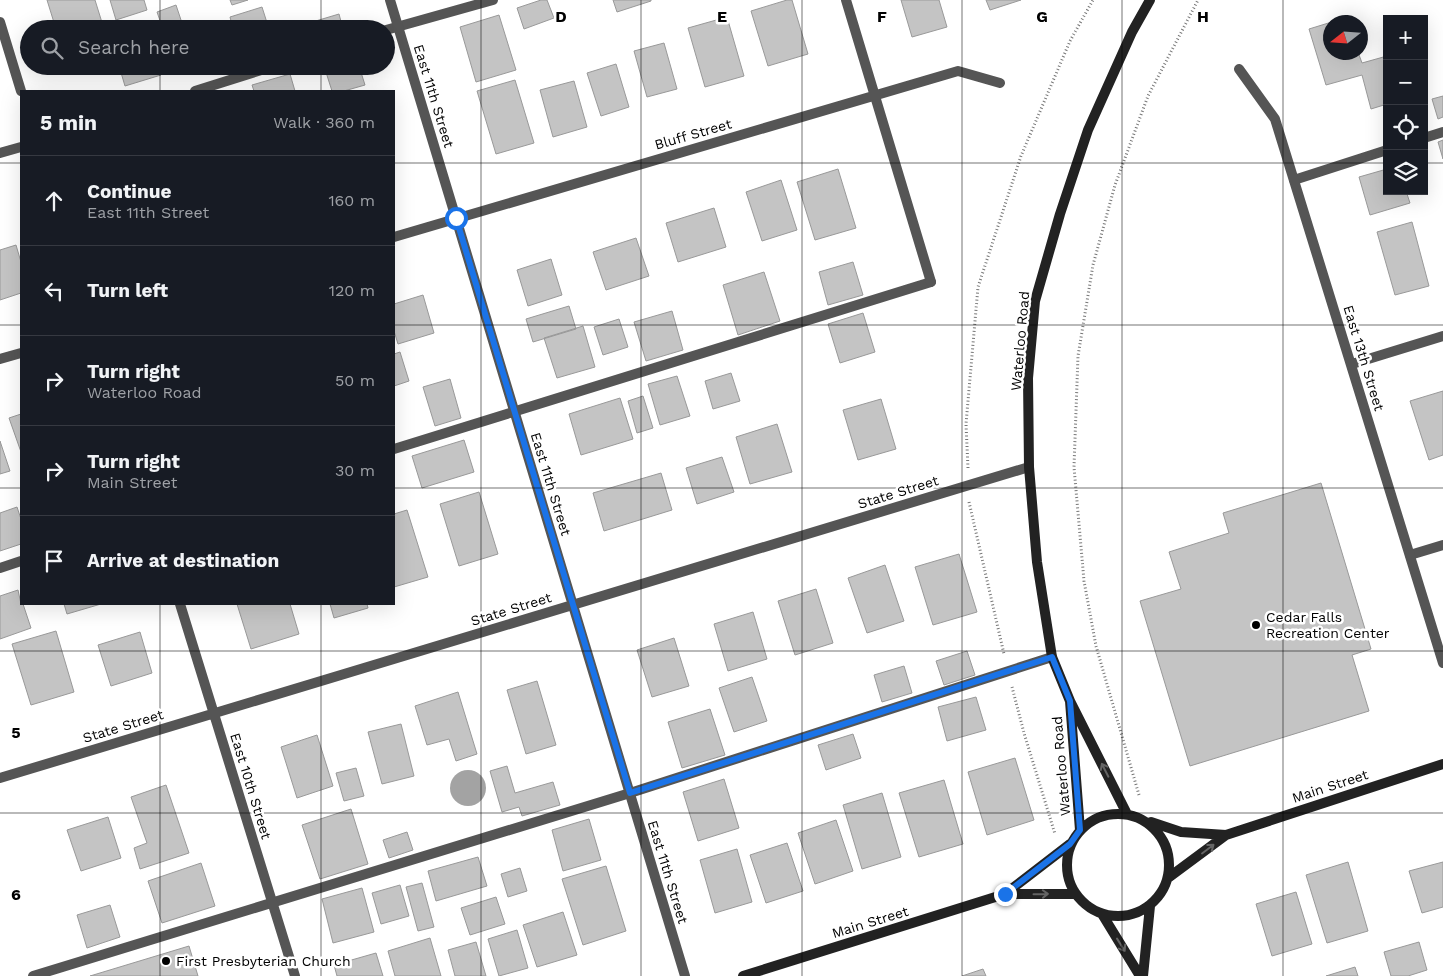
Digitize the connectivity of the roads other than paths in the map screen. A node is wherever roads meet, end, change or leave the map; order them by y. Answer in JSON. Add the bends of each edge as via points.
{"nodes":[{"id":1,"x":390,"y":0,"type":"edge"},
{"id":2,"x":493,"y":0,"type":"edge"},
{"id":3,"x":846,"y":0,"type":"edge"},
{"id":4,"x":1150,"y":0,"type":"edge"},
{"id":5,"x":0,"y":22,"type":"edge"},
{"id":6,"x":398,"y":26,"type":"junction"},
{"id":7,"x":395,"y":27,"type":"edge"},
{"id":8,"x":1239,"y":69,"type":"dead end"},
{"id":9,"x":246,"y":75,"type":"edge"},
{"id":10,"x":1000,"y":84,"type":"dead end"},
{"id":11,"x":21,"y":90,"type":"edge"},
{"id":12,"x":198,"y":90,"type":"edge"},
{"id":13,"x":875,"y":96,"type":"junction"},
{"id":14,"x":1443,"y":132,"type":"edge"},
{"id":15,"x":1428,"y":137,"type":"edge"},
{"id":16,"x":20,"y":147,"type":"edge"},
{"id":17,"x":1383,"y":151,"type":"edge"},
{"id":18,"x":0,"y":154,"type":"edge"},
{"id":19,"x":1294,"y":180,"type":"junction"},
{"id":20,"x":456,"y":218,"type":"junction"},
{"id":21,"x":395,"y":237,"type":"edge"},
{"id":22,"x":1443,"y":336,"type":"edge"},
{"id":23,"x":20,"y":352,"type":"edge"},
{"id":24,"x":0,"y":359,"type":"edge"},
{"id":25,"x":1352,"y":364,"type":"junction"},
{"id":26,"x":514,"y":410,"type":"junction"},
{"id":27,"x":395,"y":449,"type":"edge"},
{"id":28,"x":1029,"y":467,"type":"junction"},
{"id":29,"x":1443,"y":545,"type":"edge"},
{"id":30,"x":1410,"y":555,"type":"junction"},
{"id":31,"x":20,"y":562,"type":"edge"},
{"id":32,"x":0,"y":568,"type":"edge"},
{"id":33,"x":180,"y":605,"type":"edge"},
{"id":34,"x":573,"y":605,"type":"junction"},
{"id":35,"x":1052,"y":657,"type":"junction"},
{"id":36,"x":1443,"y":664,"type":"edge"},
{"id":37,"x":1070,"y":701,"type":"junction"},
{"id":38,"x":214,"y":714,"type":"junction"},
{"id":39,"x":1443,"y":764,"type":"edge"},
{"id":40,"x":0,"y":778,"type":"edge"},
{"id":41,"x":630,"y":793,"type":"junction"},
{"id":42,"x":1127,"y":814,"type":"junction"},
{"id":43,"x":1143,"y":819,"type":"junction"},
{"id":44,"x":1080,"y":830,"type":"junction"},
{"id":45,"x":1226,"y":835,"type":"junction"},
{"id":46,"x":1070,"y":844,"type":"junction"},
{"id":47,"x":1168,"y":878,"type":"junction"},
{"id":48,"x":1005,"y":894,"type":"junction"},
{"id":49,"x":1075,"y":894,"type":"junction"},
{"id":50,"x":272,"y":902,"type":"junction"},
{"id":51,"x":1150,"y":906,"type":"junction"},
{"id":52,"x":1102,"y":914,"type":"junction"},
{"id":53,"x":33,"y":976,"type":"edge"},
{"id":54,"x":295,"y":976,"type":"edge"},
{"id":55,"x":685,"y":976,"type":"edge"},
{"id":56,"x":743,"y":976,"type":"edge"},
{"id":57,"x":1142,"y":976,"type":"edge"}],
"edges":[{"from":1,"to":6,"type":"street","name":"East 11th Street"},
{"from":2,"to":6,"type":"street"},
{"from":3,"to":13,"type":"street"},
{"from":4,"to":28,"type":"main road","name":"Waterloo Road","via":[[1088,130],[1035,301],[1028,378]]},
{"from":5,"to":11,"type":"street"},
{"from":6,"to":7,"type":"street"},
{"from":6,"to":20,"type":"street","name":"East 11th Street"},
{"from":8,"to":19,"type":"street","name":"East 13th Street","via":[[1275,119]]},
{"from":9,"to":12,"type":"street"},
{"from":10,"to":13,"type":"street","name":"Bluff Street","via":[[958,71]]},
{"from":13,"to":20,"type":"street","name":"Bluff Street"},
{"from":13,"to":26,"type":"street","via":[[931,282]]},
{"from":14,"to":15,"type":"street"},
{"from":16,"to":18,"type":"street"},
{"from":17,"to":19,"type":"street"},
{"from":19,"to":25,"type":"street","name":"East 13th Street"},
{"from":20,"to":21,"type":"street","name":"Bluff Street"},
{"from":20,"to":26,"type":"street","name":"East 11th Street"},
{"from":22,"to":25,"type":"street"},
{"from":23,"to":24,"type":"street"},
{"from":25,"to":30,"type":"street","name":"East 13th Street"},
{"from":26,"to":27,"type":"street"},
{"from":26,"to":34,"type":"street","name":"East 11th Street"},
{"from":28,"to":34,"type":"street","name":"State Street"},
{"from":28,"to":35,"type":"main road","name":"Waterloo Road","via":[[1037,562]]},
{"from":29,"to":30,"type":"street"},
{"from":30,"to":36,"type":"street","name":"East 13th Street"},
{"from":31,"to":32,"type":"street"},
{"from":33,"to":38,"type":"street","name":"East 10th Street"},
{"from":34,"to":38,"type":"street","name":"State Street"},
{"from":34,"to":41,"type":"street","name":"East 11th Street"},
{"from":35,"to":37,"type":"main road","name":"Waterloo Road"},
{"from":35,"to":41,"type":"street"},
{"from":42,"to":37,"type":"main road","name":"Waterloo Road","one_way":true},
{"from":37,"to":44,"type":"main road","name":"Waterloo Road"},
{"from":38,"to":40,"type":"street","name":"State Street"},
{"from":38,"to":50,"type":"street","name":"East 10th Street"},
{"from":39,"to":45,"type":"main road","name":"Main Street"},
{"from":41,"to":50,"type":"street"},
{"from":41,"to":55,"type":"street","name":"East 11th Street"},
{"from":42,"to":43,"type":"main road"},
{"from":42,"to":44,"type":"main road","via":[[1102,816]]},
{"from":43,"to":45,"type":"main road","name":"Main Street","via":[[1181,832]]},
{"from":43,"to":47,"type":"main road","via":[[1166,844],[1170,861]]},
{"from":44,"to":46,"type":"main road"},
{"from":47,"to":45,"type":"main road","name":"Main Street","one_way":true},
{"from":46,"to":48,"type":"main road","name":"Main Street"},
{"from":46,"to":49,"type":"main road","via":[[1066,861],[1068,878]]},
{"from":47,"to":51,"type":"main road","via":[[1162,894]]},
{"from":48,"to":49,"type":"main road","name":"Main Street","one_way":true},
{"from":48,"to":56,"type":"main road","name":"Main Street"},
{"from":49,"to":52,"type":"main road","via":[[1086,906]]},
{"from":50,"to":53,"type":"street"},
{"from":50,"to":54,"type":"street","name":"East 10th Street"},
{"from":51,"to":52,"type":"main road","via":[[1135,914],[1118,917]]},
{"from":51,"to":57,"type":"main road"},
{"from":52,"to":57,"type":"main road","one_way":true}]}
